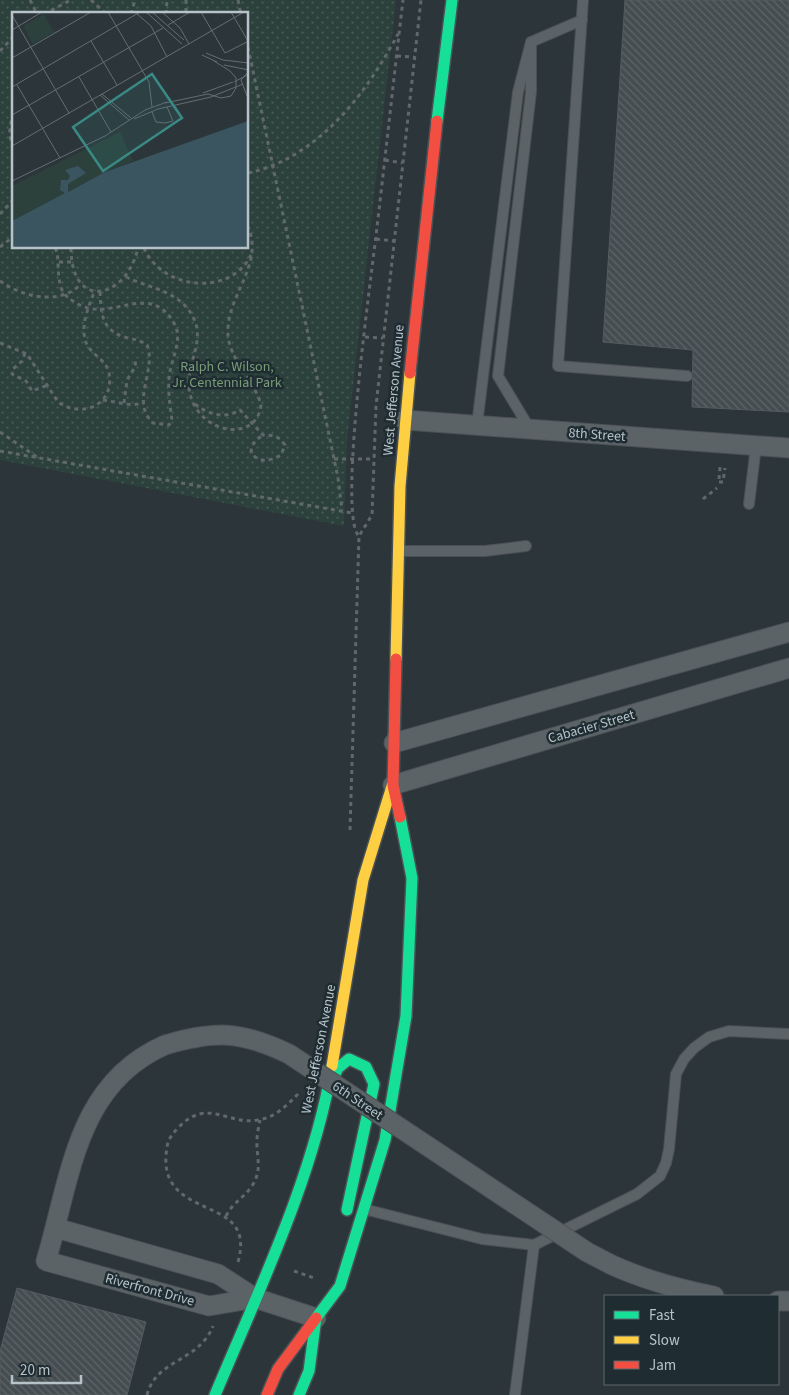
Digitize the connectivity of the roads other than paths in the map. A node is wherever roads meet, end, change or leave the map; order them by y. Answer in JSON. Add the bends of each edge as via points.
{"nodes":[{"id":1,"x":452,"y":0,"type":"edge"},
{"id":2,"x":584,"y":0,"type":"edge"},
{"id":3,"x":582,"y":20,"type":"junction"},
{"id":4,"x":531,"y":42,"type":"junction"},
{"id":5,"x":687,"y":376,"type":"dead end"},
{"id":6,"x":405,"y":420,"type":"junction"},
{"id":7,"x":477,"y":425,"type":"junction"},
{"id":8,"x":530,"y":429,"type":"junction"},
{"id":9,"x":756,"y":446,"type":"junction"},
{"id":10,"x":789,"y":448,"type":"edge"},
{"id":11,"x":749,"y":504,"type":"dead end"},
{"id":12,"x":526,"y":546,"type":"dead end"},
{"id":13,"x":398,"y":551,"type":"junction"},
{"id":14,"x":789,"y":632,"type":"edge"},
{"id":15,"x":789,"y":668,"type":"edge"},
{"id":16,"x":394,"y":743,"type":"junction"},
{"id":17,"x":393,"y":785,"type":"junction"},
{"id":18,"x":789,"y":1034,"type":"edge"},
{"id":19,"x":328,"y":1090,"type":"junction"},
{"id":20,"x":363,"y":1208,"type":"junction"},
{"id":21,"x":56,"y":1228,"type":"junction"},
{"id":22,"x":534,"y":1245,"type":"junction"},
{"id":23,"x":348,"y":1258,"type":"junction"},
{"id":24,"x":46,"y":1261,"type":"joint"},
{"id":25,"x":708,"y":1295,"type":"edge"},
{"id":26,"x":255,"y":1298,"type":"junction"},
{"id":27,"x":316,"y":1318,"type":"junction"},
{"id":28,"x":215,"y":1395,"type":"edge"},
{"id":29,"x":267,"y":1395,"type":"edge"},
{"id":30,"x":299,"y":1395,"type":"edge"},
{"id":31,"x":515,"y":1395,"type":"edge"}],
"edges":[{"from":1,"to":6,"type":"main road","name":"West Jefferson Avenue","via":[[415,308]]},
{"from":2,"to":3,"type":"lane"},
{"from":3,"to":4,"type":"lane"},
{"from":3,"to":5,"type":"lane","via":[[558,366]]},
{"from":4,"to":7,"type":"lane","via":[[518,92]]},
{"from":4,"to":8,"type":"lane","via":[[531,92],[498,376]]},
{"from":6,"to":7,"type":"street","name":"8th Street"},
{"from":6,"to":13,"type":"main road","name":"West Jefferson Avenue"},
{"from":7,"to":8,"type":"street","name":"8th Street"},
{"from":8,"to":9,"type":"street","name":"8th Street"},
{"from":9,"to":10,"type":"street","name":"8th Street"},
{"from":9,"to":11,"type":"lane"},
{"from":12,"to":13,"type":"lane","via":[[484,551]]},
{"from":13,"to":16,"type":"main road","name":"West Jefferson Avenue"},
{"from":14,"to":16,"type":"street"},
{"from":15,"to":17,"type":"street","name":"Cabacier Street"},
{"from":16,"to":17,"type":"main road","name":"West Jefferson Avenue"},
{"from":17,"to":19,"type":"main road","name":"West Jefferson Avenue","via":[[363,880]]},
{"from":17,"to":20,"type":"main road","name":"West Jefferson Avenue","via":[[412,878],[406,1016],[385,1140]]},
{"from":18,"to":22,"type":"lane","via":[[729,1031],[709,1037],[694,1048],[676,1074],[669,1149],[660,1176],[637,1194]]},
{"from":19,"to":23,"type":"main road","via":[[338,1068],[349,1059],[360,1061],[370,1070],[374,1084],[347,1205]]},
{"from":19,"to":26,"type":"main road","name":"West Jefferson Avenue","via":[[302,1177]]},
{"from":20,"to":22,"type":"lane","via":[[482,1239]]},
{"from":20,"to":23,"type":"main road","name":"West Jefferson Avenue"},
{"from":21,"to":24,"type":"street","name":"6th Street"},
{"from":21,"to":25,"type":"street","name":"6th Street","bridge":true,"via":[[77,1147],[98,1100],[111,1082],[130,1064],[165,1045],[207,1034],[227,1034],[266,1043],[289,1054],[587,1252],[641,1278],[678,1290]]},
{"from":21,"to":26,"type":"street","name":"Riverfront Drive","via":[[218,1274]]},
{"from":22,"to":31,"type":"lane"},
{"from":23,"to":27,"type":"main road","name":"West Jefferson Avenue","via":[[340,1286]]},
{"from":24,"to":26,"type":"street","name":"Riverfront Drive","via":[[209,1306]]},
{"from":26,"to":27,"type":"street","name":"Riverfront Drive"},
{"from":26,"to":28,"type":"main road","name":"West Jefferson Avenue"},
{"from":27,"to":29,"type":"main road","via":[[278,1369]]},
{"from":27,"to":30,"type":"main road","name":"West Jefferson Avenue","via":[[309,1371]]}]}
